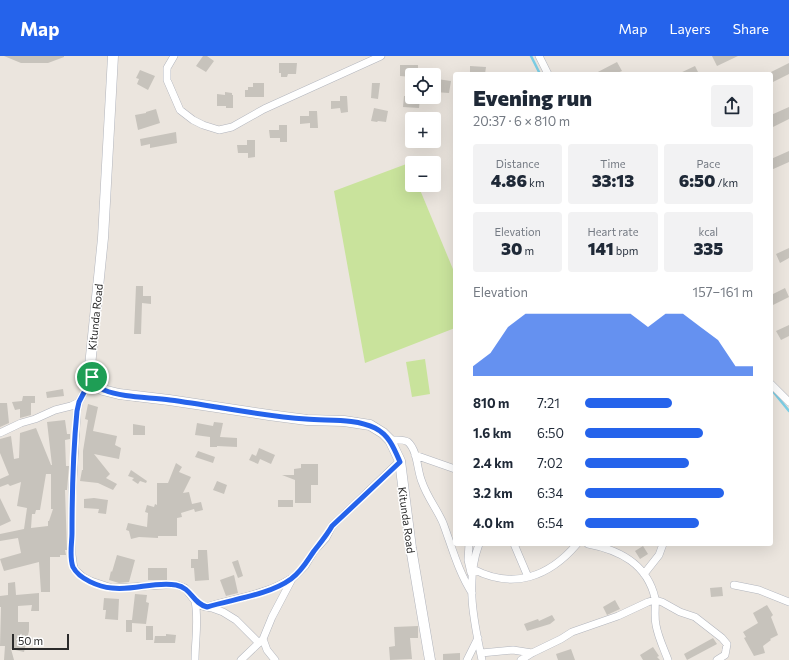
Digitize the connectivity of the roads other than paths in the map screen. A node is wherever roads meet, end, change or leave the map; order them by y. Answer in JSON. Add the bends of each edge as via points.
{"nodes":[{"id":1,"x":113,"y":56,"type":"edge"},
{"id":2,"x":174,"y":56,"type":"edge"},
{"id":3,"x":381,"y":56,"type":"edge"},
{"id":4,"x":539,"y":56,"type":"edge"},
{"id":5,"x":547,"y":72,"type":"edge"},
{"id":6,"x":92,"y":377,"type":"junction"},
{"id":7,"x":773,"y":386,"type":"edge"},
{"id":8,"x":79,"y":402,"type":"junction"},
{"id":9,"x":789,"y":402,"type":"edge"},
{"id":10,"x":0,"y":433,"type":"edge"},
{"id":11,"x":390,"y":440,"type":"junction"},
{"id":12,"x":415,"y":455,"type":"junction"},
{"id":13,"x":400,"y":462,"type":"junction"},
{"id":14,"x":453,"y":468,"type":"edge"},
{"id":15,"x":468,"y":546,"type":"edge"},
{"id":16,"x":479,"y":546,"type":"edge"},
{"id":17,"x":515,"y":546,"type":"edge"},
{"id":18,"x":575,"y":546,"type":"edge"},
{"id":19,"x":596,"y":546,"type":"edge"},
{"id":20,"x":662,"y":546,"type":"edge"},
{"id":21,"x":473,"y":569,"type":"junction"},
{"id":22,"x":644,"y":574,"type":"junction"},
{"id":23,"x":472,"y":577,"type":"junction"},
{"id":24,"x":528,"y":577,"type":"junction"},
{"id":25,"x":292,"y":579,"type":"junction"},
{"id":26,"x":734,"y":585,"type":"dead end"},
{"id":27,"x":472,"y":593,"type":"junction"},
{"id":28,"x":655,"y":600,"type":"junction"},
{"id":29,"x":195,"y":601,"type":"junction"},
{"id":30,"x":789,"y":602,"type":"edge"},
{"id":31,"x":207,"y":607,"type":"junction"},
{"id":32,"x":478,"y":638,"type":"junction"},
{"id":33,"x":261,"y":641,"type":"junction"},
{"id":34,"x":532,"y":653,"type":"junction"},
{"id":35,"x":482,"y":657,"type":"edge"},
{"id":36,"x":195,"y":660,"type":"edge"},
{"id":37,"x":241,"y":660,"type":"edge"},
{"id":38,"x":275,"y":660,"type":"edge"},
{"id":39,"x":430,"y":660,"type":"edge"},
{"id":40,"x":467,"y":660,"type":"edge"},
{"id":41,"x":521,"y":660,"type":"edge"},
{"id":42,"x":668,"y":660,"type":"edge"},
{"id":43,"x":717,"y":660,"type":"edge"}],
"edges":[{"from":1,"to":6,"type":"street","name":"Kitunda Road","via":[[104,238],[90,366]]},
{"from":2,"to":3,"type":"street","via":[[168,68],[167,80],[180,110],[203,126],[218,130],[232,127],[264,109]]},
{"from":4,"to":5,"type":"street"},
{"from":6,"to":8,"type":"street"},
{"from":6,"to":11,"type":"street","name":"Kitunda Road","via":[[97,386],[119,394],[269,416],[359,423],[377,428]]},
{"from":7,"to":9,"type":"street"},
{"from":8,"to":10,"type":"street"},
{"from":8,"to":29,"type":"street","via":[[72,496],[74,568],[83,577],[112,588],[177,585],[186,588]]},
{"from":11,"to":12,"type":"street","via":[[408,442]]},
{"from":11,"to":13,"type":"street","name":"Kitunda Road"},
{"from":12,"to":14,"type":"street"},
{"from":12,"to":27,"type":"street","via":[[422,484],[443,522],[464,580]]},
{"from":13,"to":25,"type":"street","via":[[332,526],[305,566]]},
{"from":13,"to":39,"type":"street","name":"Kitunda Road","via":[[411,548]]},
{"from":15,"to":23,"type":"street"},
{"from":16,"to":21,"type":"street"},
{"from":17,"to":24,"type":"street"},
{"from":18,"to":24,"type":"street","via":[[558,562]]},
{"from":19,"to":22,"type":"street","via":[[628,558]]},
{"from":20,"to":22,"type":"street","via":[[659,555]]},
{"from":21,"to":23,"type":"street"},
{"from":21,"to":24,"type":"street","via":[[509,580]]},
{"from":22,"to":28,"type":"street"},
{"from":23,"to":27,"type":"street"},
{"from":25,"to":31,"type":"street","via":[[270,590]]},
{"from":25,"to":33,"type":"street"},
{"from":26,"to":30,"type":"street","via":[[759,590]]},
{"from":27,"to":32,"type":"street"},
{"from":28,"to":34,"type":"street","via":[[572,632]]},
{"from":28,"to":42,"type":"street","via":[[654,612],[658,635]]},
{"from":28,"to":43,"type":"street","via":[[695,617],[714,630],[727,644],[725,655]]},
{"from":29,"to":31,"type":"street"},
{"from":29,"to":36,"type":"street","via":[[198,620]]},
{"from":31,"to":33,"type":"street","via":[[236,620]]},
{"from":32,"to":35,"type":"street"},
{"from":32,"to":40,"type":"street"},
{"from":33,"to":37,"type":"street"},
{"from":33,"to":38,"type":"street"},
{"from":34,"to":35,"type":"street","via":[[513,650]]},
{"from":34,"to":41,"type":"street"}]}
